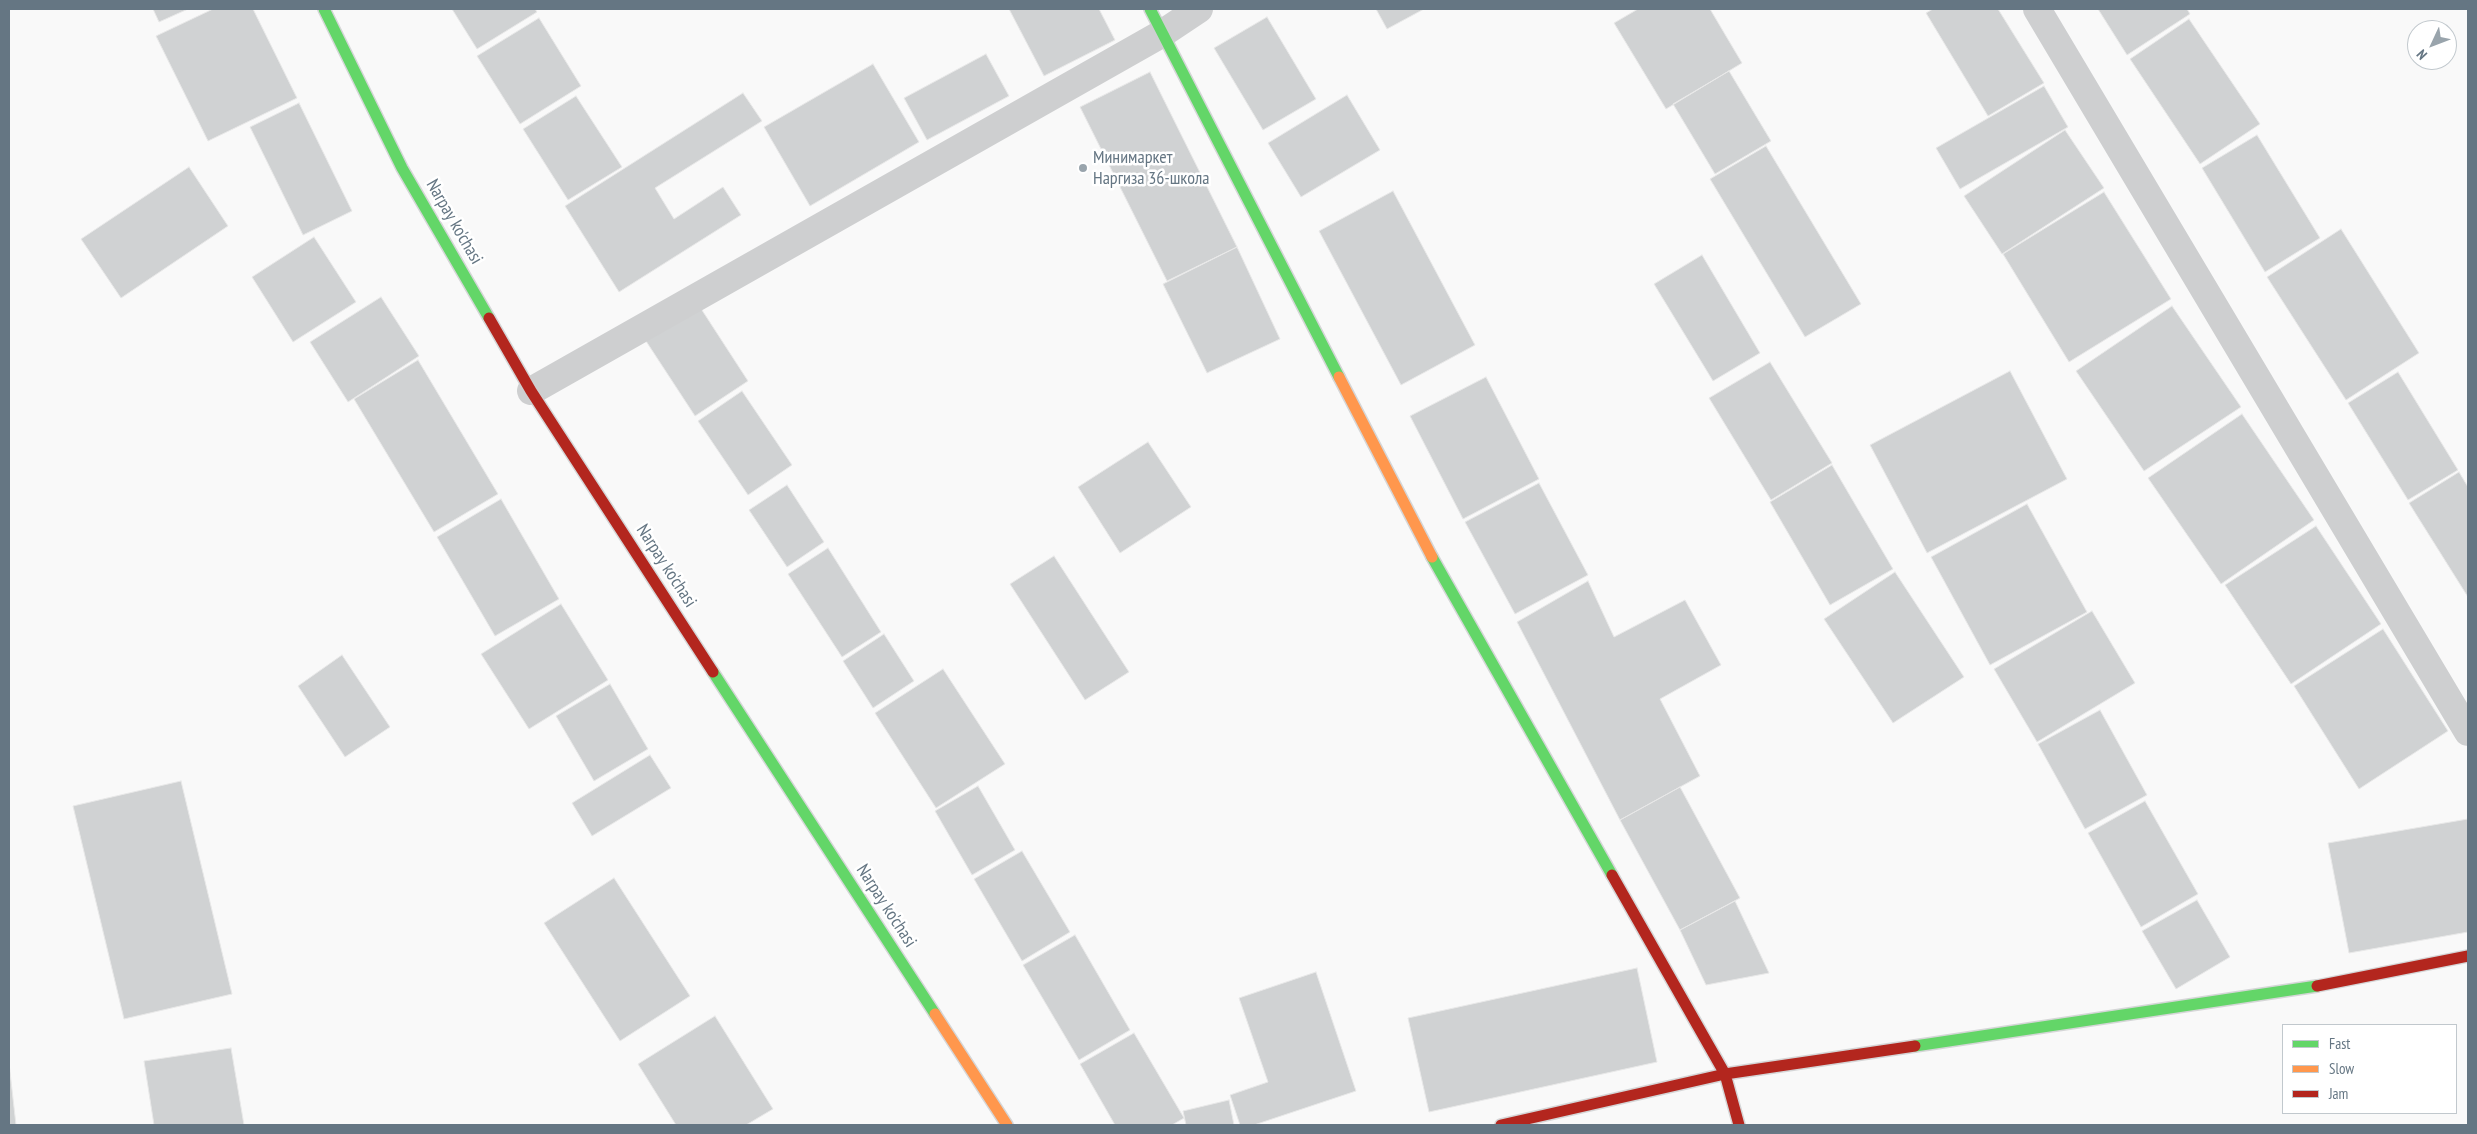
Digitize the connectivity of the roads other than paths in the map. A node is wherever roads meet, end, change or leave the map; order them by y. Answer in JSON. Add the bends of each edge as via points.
{"nodes":[{"id":1,"x":324,"y":9,"type":"edge"},
{"id":2,"x":1150,"y":9,"type":"edge"},
{"id":3,"x":1200,"y":9,"type":"edge"},
{"id":4,"x":2037,"y":9,"type":"edge"},
{"id":5,"x":1163,"y":32,"type":"junction"},
{"id":6,"x":532,"y":391,"type":"junction"},
{"id":7,"x":2468,"y":732,"type":"edge"},
{"id":8,"x":2468,"y":956,"type":"edge"},
{"id":9,"x":1725,"y":1074,"type":"junction"},
{"id":10,"x":1007,"y":1125,"type":"edge"},
{"id":11,"x":1502,"y":1125,"type":"edge"},
{"id":12,"x":1739,"y":1125,"type":"edge"}],
"edges":[{"from":1,"to":6,"type":"street","name":"Narpay ko'chasi","via":[[402,168]]},
{"from":2,"to":5,"type":"street"},
{"from":3,"to":5,"type":"street"},
{"from":4,"to":7,"type":"street"},
{"from":5,"to":6,"type":"street"},
{"from":5,"to":9,"type":"street","via":[[1427,549]]},
{"from":6,"to":10,"type":"street","name":"Narpay ko'chasi"},
{"from":8,"to":9,"type":"street","via":[[2289,991]]},
{"from":9,"to":11,"type":"street"},
{"from":9,"to":12,"type":"street"}]}
